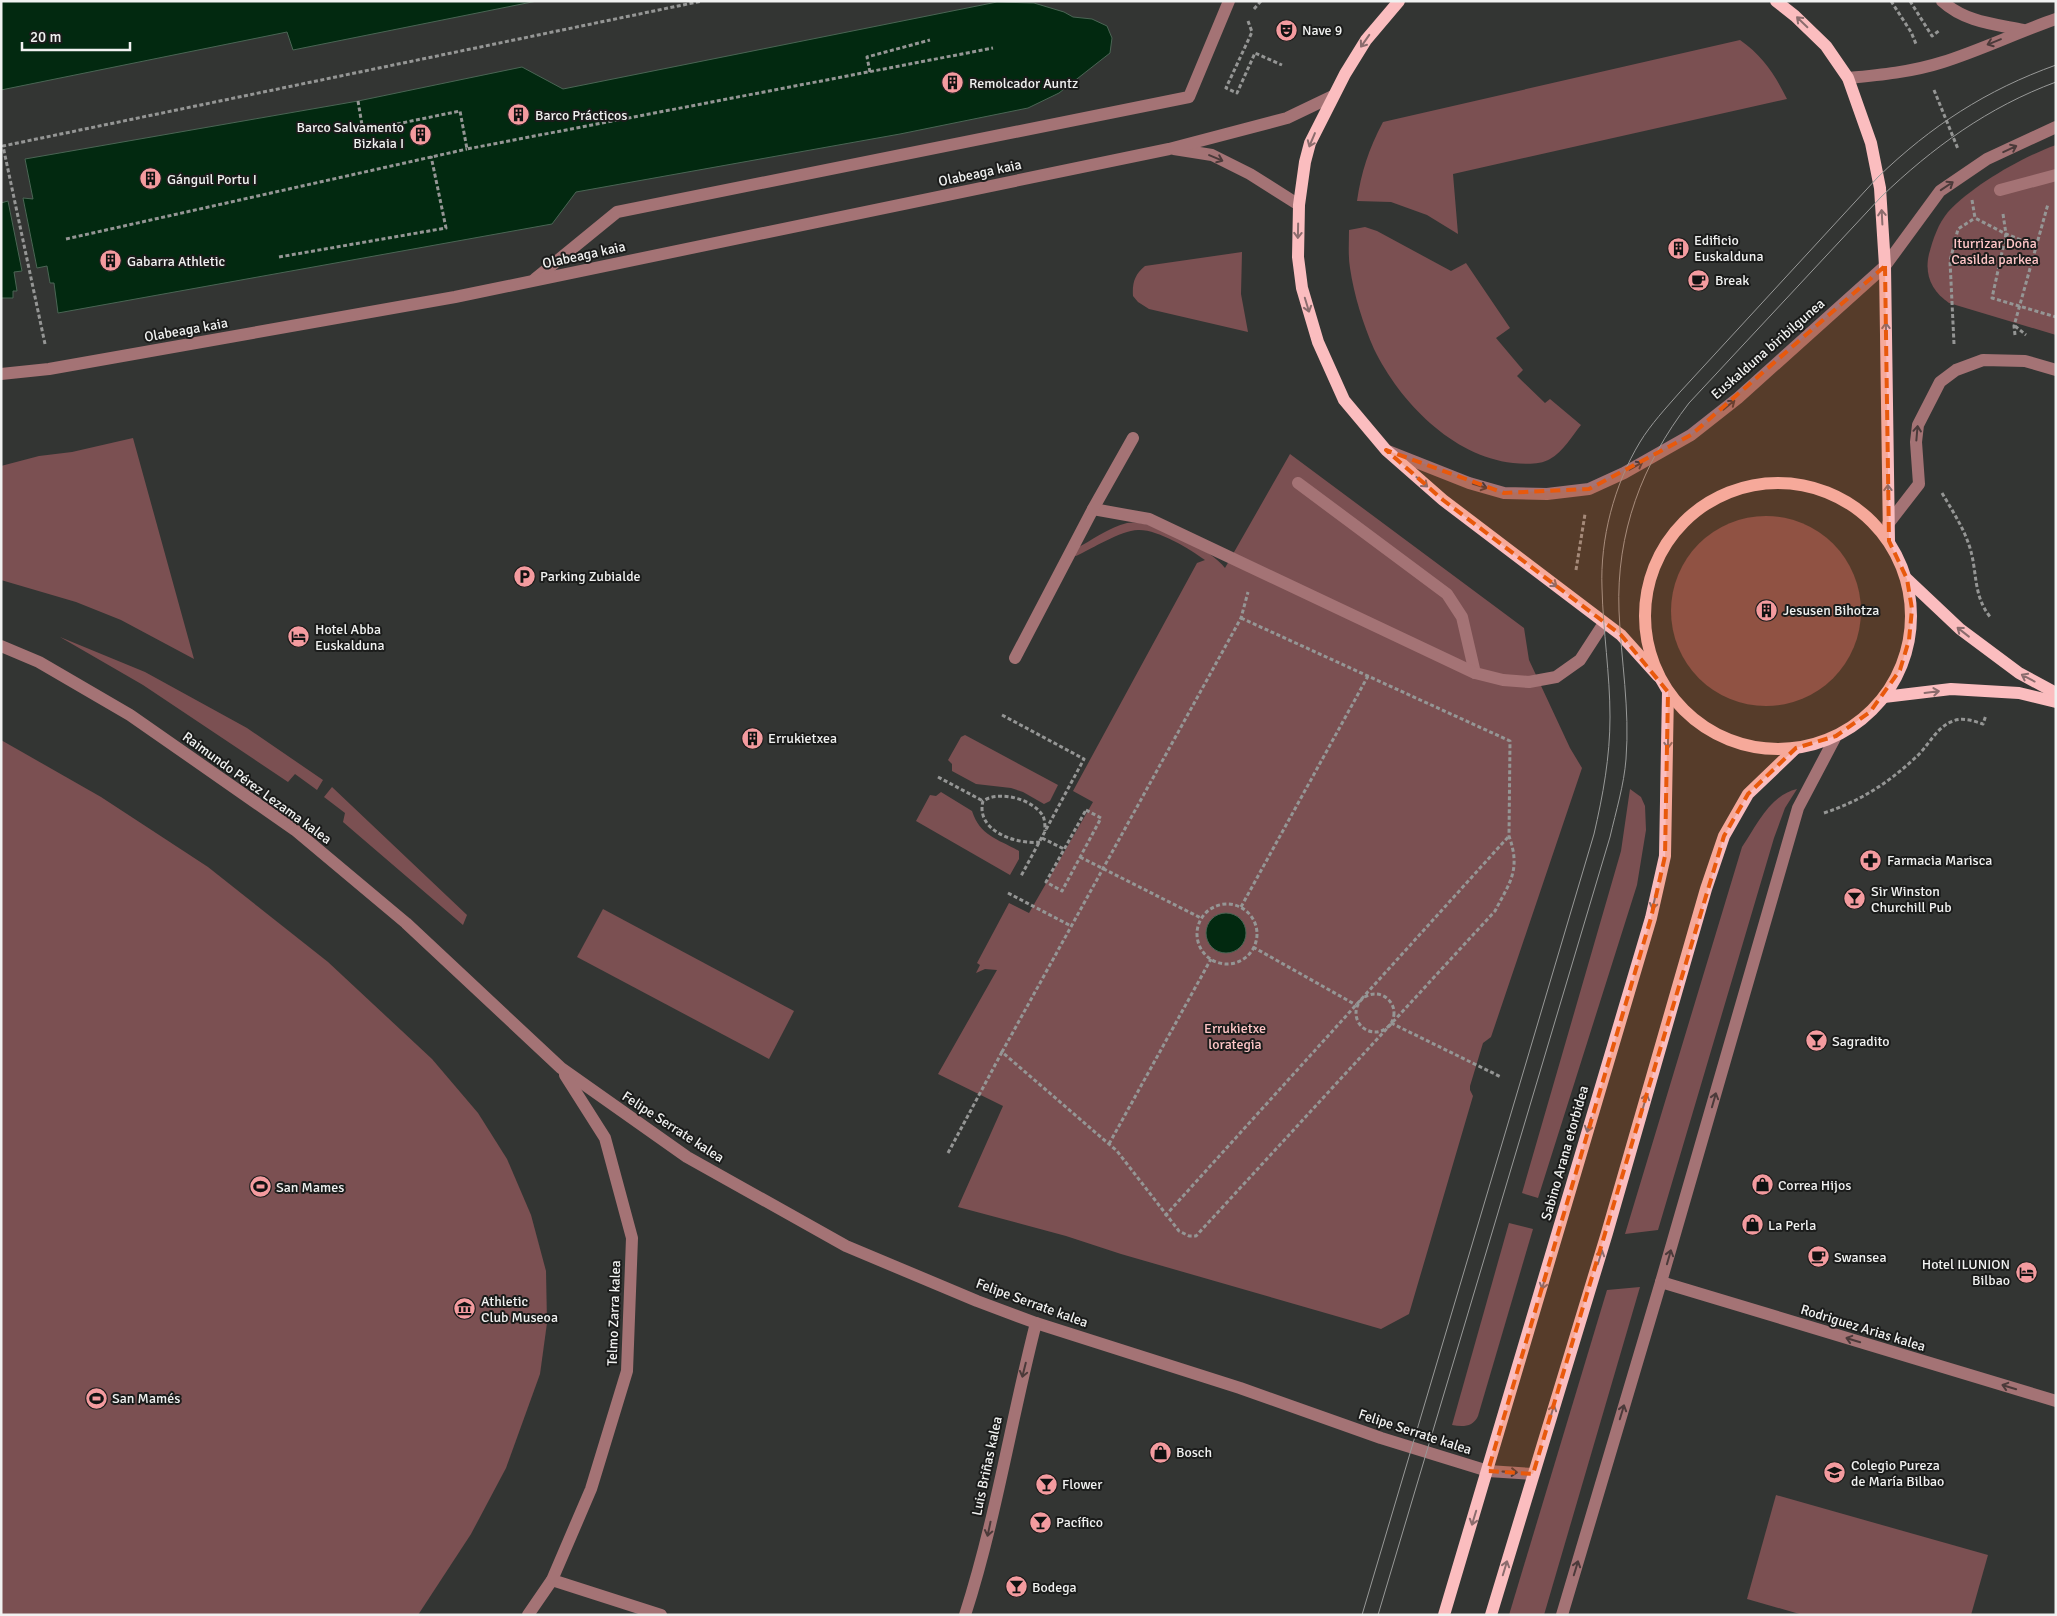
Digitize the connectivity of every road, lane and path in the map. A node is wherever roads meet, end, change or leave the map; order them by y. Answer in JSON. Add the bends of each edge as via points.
{"nodes":[{"id":1,"x":702,"y":1,"type":"edge"},
{"id":2,"x":1229,"y":1,"type":"edge"},
{"id":3,"x":1260,"y":1,"type":"edge"},
{"id":4,"x":1776,"y":1,"type":"edge"},
{"id":5,"x":1891,"y":1,"type":"edge"},
{"id":6,"x":1910,"y":1,"type":"edge"},
{"id":7,"x":1942,"y":1,"type":"edge"},
{"id":8,"x":1397,"y":2,"type":"edge"},
{"id":9,"x":2056,"y":19,"type":"edge"},
{"id":10,"x":2023,"y":30,"type":"junction"},
{"id":11,"x":1932,"y":36,"type":"dead end"},
{"id":12,"x":930,"y":40,"type":"dead end"},
{"id":13,"x":993,"y":48,"type":"dead end"},
{"id":14,"x":1282,"y":65,"type":"dead end"},
{"id":15,"x":1925,"y":66,"type":"junction"},
{"id":16,"x":870,"y":72,"type":"junction"},
{"id":17,"x":1848,"y":78,"type":"junction"},
{"id":18,"x":1333,"y":96,"type":"junction"},
{"id":19,"x":358,"y":101,"type":"dead end"},
{"id":20,"x":2056,"y":127,"type":"edge"},
{"id":21,"x":467,"y":149,"type":"junction"},
{"id":22,"x":1169,"y":149,"type":"junction"},
{"id":23,"x":432,"y":156,"type":"junction"},
{"id":24,"x":1968,"y":173,"type":"junction"},
{"id":25,"x":2056,"y":175,"type":"edge"},
{"id":26,"x":2000,"y":190,"type":"joint"},
{"id":27,"x":2050,"y":198,"type":"dead end"},
{"id":28,"x":1299,"y":205,"type":"junction"},
{"id":29,"x":1976,"y":218,"type":"junction"},
{"id":30,"x":2006,"y":234,"type":"junction"},
{"id":31,"x":66,"y":239,"type":"dead end"},
{"id":32,"x":2036,"y":246,"type":"junction"},
{"id":33,"x":279,"y":256,"type":"dead end"},
{"id":34,"x":1885,"y":266,"type":"junction"},
{"id":35,"x":533,"y":281,"type":"junction"},
{"id":36,"x":2019,"y":306,"type":"junction"},
{"id":37,"x":2056,"y":317,"type":"edge"},
{"id":38,"x":2014,"y":326,"type":"dead end"},
{"id":39,"x":45,"y":344,"type":"dead end"},
{"id":40,"x":1956,"y":370,"type":"junction"},
{"id":41,"x":2056,"y":370,"type":"edge"},
{"id":42,"x":1,"y":374,"type":"edge"},
{"id":43,"x":1133,"y":438,"type":"dead end"},
{"id":44,"x":1386,"y":450,"type":"junction"},
{"id":45,"x":1298,"y":483,"type":"dead end"},
{"id":46,"x":1940,"y":490,"type":"dead end"},
{"id":47,"x":1093,"y":509,"type":"junction"},
{"id":48,"x":1585,"y":514,"type":"dead end"},
{"id":49,"x":1888,"y":524,"type":"junction"},
{"id":50,"x":1889,"y":541,"type":"junction"},
{"id":51,"x":1253,"y":568,"type":"junction"},
{"id":52,"x":1576,"y":571,"type":"dead end"},
{"id":53,"x":1907,"y":578,"type":"junction"},
{"id":54,"x":1241,"y":618,"type":"junction"},
{"id":55,"x":1992,"y":620,"type":"dead end"},
{"id":56,"x":1604,"y":623,"type":"junction"},
{"id":57,"x":1,"y":646,"type":"edge"},
{"id":58,"x":1015,"y":658,"type":"dead end"},
{"id":59,"x":1475,"y":673,"type":"junction"},
{"id":60,"x":1368,"y":676,"type":"junction"},
{"id":61,"x":1658,"y":676,"type":"junction"},
{"id":62,"x":1993,"y":691,"type":"junction"},
{"id":63,"x":1668,"y":692,"type":"junction"},
{"id":64,"x":2056,"y":693,"type":"edge"},
{"id":65,"x":1884,"y":697,"type":"junction"},
{"id":66,"x":2056,"y":702,"type":"edge"},
{"id":67,"x":1002,"y":715,"type":"dead end"},
{"id":68,"x":1836,"y":736,"type":"junction"},
{"id":69,"x":1796,"y":748,"type":"junction"},
{"id":70,"x":938,"y":777,"type":"dead end"},
{"id":71,"x":983,"y":801,"type":"junction"},
{"id":72,"x":1794,"y":824,"type":"junction"},
{"id":73,"x":1045,"y":832,"type":"junction"},
{"id":74,"x":1509,"y":836,"type":"junction"},
{"id":75,"x":1042,"y":838,"type":"junction"},
{"id":76,"x":1040,"y":842,"type":"junction"},
{"id":77,"x":1064,"y":849,"type":"junction"},
{"id":78,"x":1080,"y":857,"type":"junction"},
{"id":79,"x":1103,"y":869,"type":"junction"},
{"id":80,"x":1021,"y":876,"type":"dead end"},
{"id":81,"x":1008,"y":893,"type":"dead end"},
{"id":82,"x":1241,"y":907,"type":"junction"},
{"id":83,"x":1201,"y":918,"type":"junction"},
{"id":84,"x":1071,"y":926,"type":"junction"},
{"id":85,"x":1253,"y":947,"type":"junction"},
{"id":86,"x":1211,"y":959,"type":"junction"},
{"id":87,"x":1356,"y":1005,"type":"junction"},
{"id":88,"x":1391,"y":1023,"type":"junction"},
{"id":89,"x":1002,"y":1052,"type":"junction"},
{"id":90,"x":561,"y":1068,"type":"junction"},
{"id":91,"x":1501,"y":1077,"type":"dead end"},
{"id":92,"x":1109,"y":1144,"type":"junction"},
{"id":93,"x":948,"y":1154,"type":"dead end"},
{"id":94,"x":1165,"y":1216,"type":"junction"},
{"id":95,"x":1661,"y":1282,"type":"junction"},
{"id":96,"x":1036,"y":1322,"type":"junction"},
{"id":97,"x":2056,"y":1401,"type":"edge"},
{"id":98,"x":1488,"y":1471,"type":"junction"},
{"id":99,"x":1532,"y":1474,"type":"junction"},
{"id":100,"x":552,"y":1580,"type":"junction"},
{"id":101,"x":528,"y":1615,"type":"edge"},
{"id":102,"x":661,"y":1615,"type":"edge"},
{"id":103,"x":965,"y":1615,"type":"edge"},
{"id":104,"x":1444,"y":1615,"type":"edge"},
{"id":105,"x":1491,"y":1615,"type":"edge"},
{"id":106,"x":1562,"y":1615,"type":"edge"}],
"edges":[{"from":1,"to":39,"type":"path","via":[[3,146]]},
{"from":2,"to":35,"type":"street","via":[[1189,97],[617,212]]},
{"from":3,"to":14,"type":"path","via":[[1247,19],[1252,32],[1226,88],[1237,94],[1255,53]]},
{"from":17,"to":4,"type":"main road","one_way":true,"via":[[1826,46]]},
{"from":5,"to":15,"type":"path","via":[[1911,32]]},
{"from":6,"to":11,"type":"path"},
{"from":7,"to":10,"type":"street","via":[[1953,11],[1971,19]]},
{"from":8,"to":18,"type":"main road","name":"Euskalduna biribilgunea","one_way":true,"via":[[1366,40]]},
{"from":9,"to":10,"type":"street"},
{"from":10,"to":15,"type":"street","one_way":true,"via":[[1944,62]]},
{"from":12,"to":16,"type":"path","via":[[867,57]]},
{"from":13,"to":16,"type":"path"},
{"from":15,"to":17,"type":"street","via":[[1895,74]]},
{"from":15,"to":24,"type":"path"},
{"from":16,"to":21,"type":"path"},
{"from":34,"to":17,"type":"main road","one_way":true,"via":[[1879,183],[1871,143]]},
{"from":18,"to":22,"type":"street","name":"Olabeaga kaia","via":[[1287,118]]},
{"from":18,"to":28,"type":"main road","name":"Euskalduna biribilgunea","one_way":true,"via":[[1310,143]]},
{"from":19,"to":21,"type":"path","via":[[363,131],[460,111]]},
{"from":24,"to":20,"type":"street","name":"Euskalduna biribilgunea","one_way":true,"via":[[1987,159]]},
{"from":21,"to":23,"type":"path"},
{"from":22,"to":28,"type":"street","name":"Olabeaga kaia","one_way":true,"via":[[1212,155]]},
{"from":22,"to":35,"type":"street","name":"Olabeaga kaia"},
{"from":23,"to":31,"type":"path"},
{"from":23,"to":33,"type":"path","via":[[446,228]]},
{"from":24,"to":29,"type":"path"},
{"from":34,"to":24,"type":"street","name":"Euskalduna biribilgunea","one_way":true,"via":[[1940,191]]},
{"from":25,"to":26,"type":"street"},
{"from":26,"to":30,"type":"path"},
{"from":27,"to":32,"type":"path"},
{"from":28,"to":44,"type":"main road","name":"Euskalduna biribilgunea","one_way":true,"via":[[1298,257],[1302,288],[1318,342],[1344,400]]},
{"from":29,"to":30,"type":"path"},
{"from":29,"to":40,"type":"path","via":[[1958,229],[1950,261]]},
{"from":30,"to":32,"type":"path"},
{"from":30,"to":36,"type":"path","via":[[1992,298]]},
{"from":32,"to":36,"type":"path"},
{"from":44,"to":34,"type":"street","name":"Euskalduna biribilgunea","one_way":true,"via":[[1469,483],[1504,493],[1547,494],[1589,489],[1691,435],[1738,398]]},
{"from":49,"to":34,"type":"main road","one_way":true},
{"from":35,"to":42,"type":"street","name":"Olabeaga kaia","via":[[161,350]]},
{"from":36,"to":37,"type":"path"},
{"from":36,"to":38,"type":"path"},
{"from":40,"to":41,"type":"street","via":[[1982,360],[2026,361]]},
{"from":49,"to":40,"type":"street","one_way":true,"via":[[1918,484],[1918,425],[1940,382]]},
{"from":43,"to":47,"type":"street"},
{"from":44,"to":56,"type":"main road","name":"Euskalduna biribilgunea","one_way":true,"via":[[1443,500]]},
{"from":45,"to":59,"type":"street","via":[[1447,594],[1462,618]]},
{"from":46,"to":55,"type":"path","via":[[1969,546],[1982,608]]},
{"from":47,"to":51,"type":"street","via":[[1149,519]]},
{"from":47,"to":58,"type":"street"},
{"from":48,"to":52,"type":"path"},
{"from":49,"to":50,"type":"main road"},
{"from":50,"to":53,"type":"main road"},
{"from":50,"to":61,"type":"main road","via":[[1862,511],[1826,492],[1795,484],[1748,486],[1710,501],[1679,526],[1657,559],[1646,598],[1646,637]]},
{"from":51,"to":54,"type":"path"},
{"from":51,"to":59,"type":"street"},
{"from":64,"to":53,"type":"main road","one_way":true,"via":[[2019,673],[1960,630]]},
{"from":53,"to":65,"type":"main road","via":[[1912,609],[1909,640],[1900,670]]},
{"from":54,"to":60,"type":"path"},
{"from":54,"to":79,"type":"path"},
{"from":56,"to":59,"type":"street","via":[[1580,660],[1556,677],[1529,682]]},
{"from":56,"to":61,"type":"main road","name":"Euskalduna biribilgunea","via":[[1621,636]]},
{"from":57,"to":90,"type":"street","name":"Raimundo Pérez Lezama kalea","via":[[39,662],[130,715],[295,830],[406,923]]},
{"from":60,"to":74,"type":"path","via":[[1510,741]]},
{"from":60,"to":82,"type":"path"},
{"from":61,"to":63,"type":"main road"},
{"from":65,"to":62,"type":"main road","one_way":true,"via":[[1951,689]]},
{"from":62,"to":66,"type":"main road","via":[[2019,693]]},
{"from":62,"to":72,"type":"path","via":[[1983,724],[1970,719],[1954,721],[1940,729],[1917,757],[1893,778],[1864,797]]},
{"from":63,"to":69,"type":"main road","via":[[1693,719],[1724,738],[1760,748]]},
{"from":63,"to":98,"type":"main road","name":"Sabino Arana etorbidea","one_way":true,"via":[[1665,856],[1651,918]]},
{"from":65,"to":68,"type":"main road","via":[[1854,725]]},
{"from":67,"to":73,"type":"path","via":[[1084,759]]},
{"from":68,"to":69,"type":"main road"},
{"from":68,"to":72,"type":"street","via":[[1798,808]]},
{"from":99,"to":69,"type":"main road","one_way":true,"via":[[1724,836],[1748,794]]},
{"from":70,"to":71,"type":"path"},
{"from":71,"to":73,"type":"path","via":[[989,797],[1016,797],[1043,816]]},
{"from":71,"to":76,"type":"path","via":[[984,818],[995,831],[1020,842]]},
{"from":95,"to":72,"type":"street","one_way":true},
{"from":73,"to":75,"type":"path"},
{"from":74,"to":87,"type":"path"},
{"from":74,"to":88,"type":"path","via":[[1514,850],[1515,874],[1495,911]]},
{"from":75,"to":76,"type":"path"},
{"from":75,"to":77,"type":"path"},
{"from":76,"to":80,"type":"path"},
{"from":77,"to":78,"type":"path","via":[[1046,882],[1062,891]]},
{"from":77,"to":78,"type":"path","via":[[1086,810],[1094,814],[1101,818]]},
{"from":78,"to":79,"type":"path"},
{"from":79,"to":83,"type":"path"},
{"from":79,"to":84,"type":"path"},
{"from":81,"to":84,"type":"path"},
{"from":82,"to":83,"type":"path","via":[[1220,904]]},
{"from":82,"to":85,"type":"path","via":[[1252,917],[1257,929]]},
{"from":83,"to":86,"type":"path","via":[[1197,938],[1200,948]]},
{"from":84,"to":89,"type":"path"},
{"from":85,"to":86,"type":"path","via":[[1241,960],[1228,964]]},
{"from":85,"to":87,"type":"path"},
{"from":86,"to":92,"type":"path"},
{"from":87,"to":88,"type":"path","via":[[1355,1016],[1360,1027],[1370,1032],[1382,1031]]},
{"from":87,"to":88,"type":"path","via":[[1370,994],[1388,999],[1393,1006]]},
{"from":87,"to":94,"type":"path"},
{"from":88,"to":91,"type":"path"},
{"from":88,"to":94,"type":"path","via":[[1196,1236],[1178,1231]]},
{"from":89,"to":92,"type":"path"},
{"from":89,"to":93,"type":"path"},
{"from":90,"to":96,"type":"street","name":"Felipe Serrate kalea","via":[[687,1157],[846,1246]]},
{"from":90,"to":100,"type":"street","name":"Telmo Zarra kalea","via":[[605,1138],[632,1238],[627,1370],[590,1489]]},
{"from":92,"to":94,"type":"path"},
{"from":97,"to":95,"type":"street","name":"Rodriguez Arias kalea","one_way":true},
{"from":106,"to":95,"type":"street","one_way":true},
{"from":96,"to":98,"type":"street","name":"Felipe Serrate kalea"},
{"from":96,"to":103,"type":"street","name":"Luis Briñas kalea","one_way":true,"via":[[981,1564]]},
{"from":98,"to":99,"type":"street","name":"Felipe Serrate kalea","one_way":true},
{"from":98,"to":104,"type":"main road","name":"Sabino Arana etorbidea","one_way":true},
{"from":105,"to":99,"type":"main road","one_way":true},
{"from":100,"to":101,"type":"street","name":"Telmo Zarra kalea"},
{"from":100,"to":102,"type":"street"}]}
